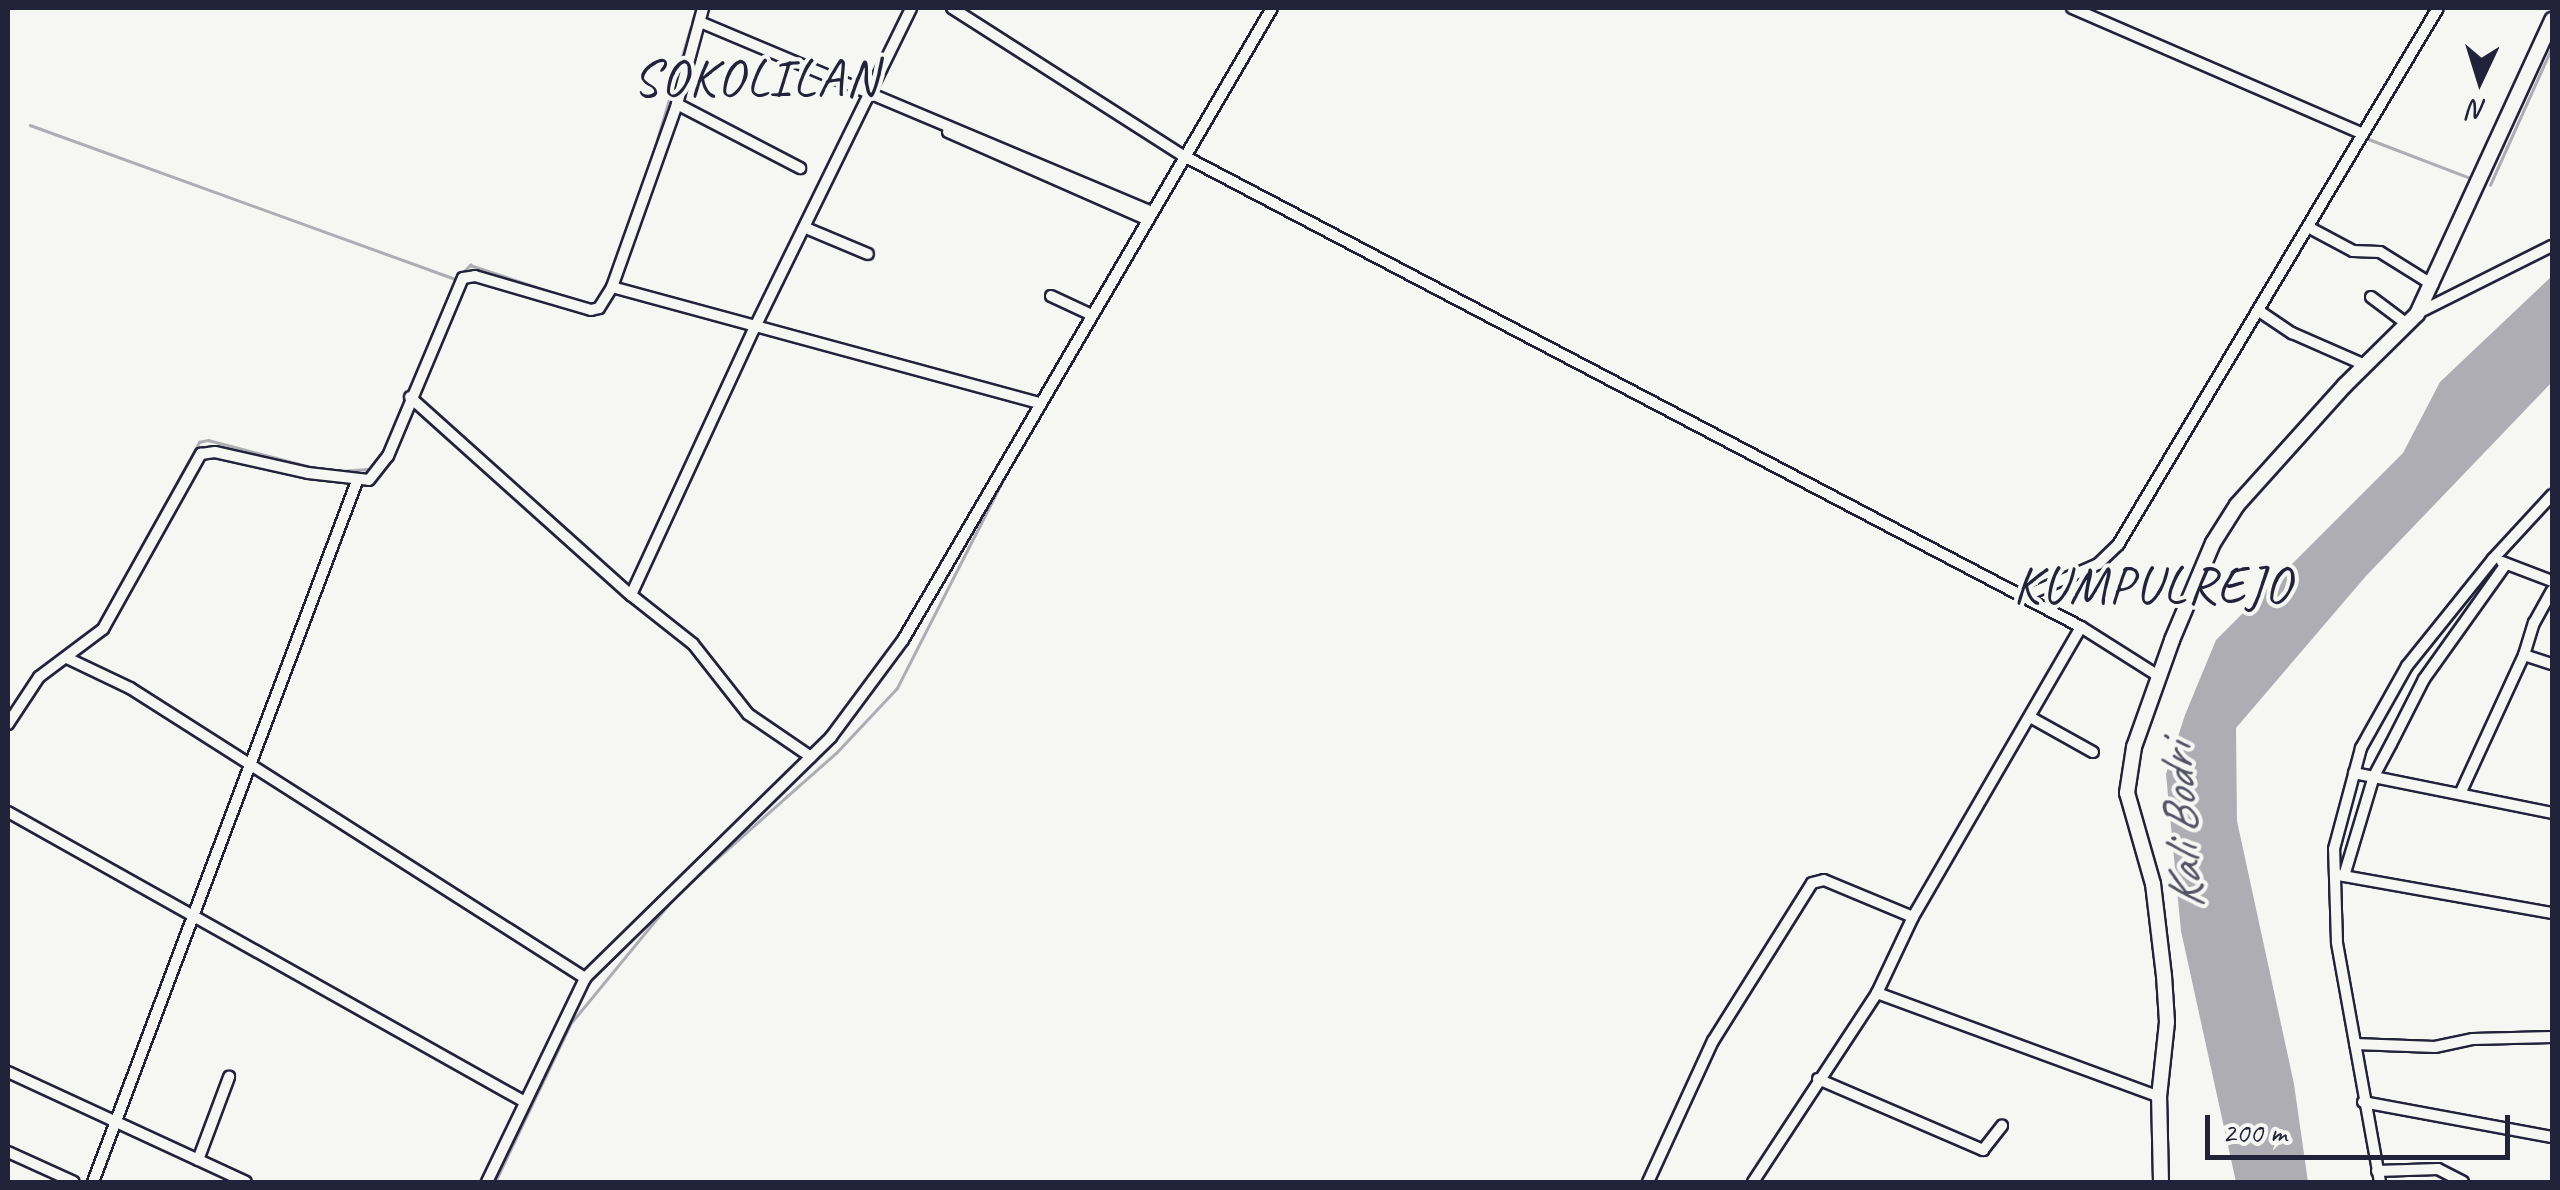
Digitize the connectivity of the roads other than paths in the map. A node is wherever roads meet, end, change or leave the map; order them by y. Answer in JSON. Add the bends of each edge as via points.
{"nodes":[{"id":1,"x":703,"y":8,"type":"edge"},
{"id":2,"x":912,"y":8,"type":"edge"},
{"id":3,"x":952,"y":8,"type":"edge"},
{"id":4,"x":1272,"y":8,"type":"edge"},
{"id":5,"x":2072,"y":8,"type":"edge"},
{"id":6,"x":2438,"y":8,"type":"edge"},
{"id":7,"x":2552,"y":20,"type":"edge"},
{"id":8,"x":699,"y":24,"type":"junction"},
{"id":9,"x":871,"y":95,"type":"junction"},
{"id":10,"x":677,"y":104,"type":"junction"},
{"id":11,"x":2363,"y":134,"type":"junction"},
{"id":12,"x":1194,"y":159,"type":"junction"},
{"id":13,"x":800,"y":168,"type":"dead end"},
{"id":14,"x":1148,"y":215,"type":"junction"},
{"id":15,"x":2308,"y":227,"type":"junction"},
{"id":16,"x":806,"y":228,"type":"junction"},
{"id":17,"x":2552,"y":246,"type":"edge"},
{"id":18,"x":868,"y":254,"type":"dead end"},
{"id":19,"x":612,"y":286,"type":"junction"},
{"id":20,"x":2434,"y":286,"type":"junction"},
{"id":21,"x":1051,"y":296,"type":"dead end"},
{"id":22,"x":2371,"y":297,"type":"dead end"},
{"id":23,"x":2259,"y":311,"type":"junction"},
{"id":24,"x":1092,"y":315,"type":"junction"},
{"id":25,"x":2412,"y":319,"type":"junction"},
{"id":26,"x":754,"y":329,"type":"junction"},
{"id":27,"x":2365,"y":366,"type":"junction"},
{"id":28,"x":410,"y":398,"type":"junction"},
{"id":29,"x":1038,"y":403,"type":"junction"},
{"id":30,"x":357,"y":481,"type":"junction"},
{"id":31,"x":2552,"y":496,"type":"edge"},
{"id":32,"x":2493,"y":559,"type":"junction"},
{"id":33,"x":2506,"y":564,"type":"junction"},
{"id":34,"x":2552,"y":581,"type":"edge"},
{"id":35,"x":2552,"y":591,"type":"edge"},
{"id":36,"x":631,"y":595,"type":"junction"},
{"id":37,"x":2023,"y":596,"type":"junction"},
{"id":38,"x":2081,"y":626,"type":"junction"},
{"id":39,"x":2524,"y":656,"type":"junction"},
{"id":40,"x":67,"y":658,"type":"junction"},
{"id":41,"x":2552,"y":664,"type":"edge"},
{"id":42,"x":2160,"y":677,"type":"junction"},
{"id":43,"x":2030,"y":718,"type":"junction"},
{"id":44,"x":8,"y":724,"type":"edge"},
{"id":45,"x":2092,"y":752,"type":"dead end"},
{"id":46,"x":811,"y":758,"type":"junction"},
{"id":47,"x":249,"y":765,"type":"junction"},
{"id":48,"x":2354,"y":774,"type":"junction"},
{"id":49,"x":2374,"y":776,"type":"junction"},
{"id":50,"x":2460,"y":794,"type":"junction"},
{"id":51,"x":8,"y":812,"type":"edge"},
{"id":52,"x":2552,"y":813,"type":"edge"},
{"id":53,"x":2338,"y":875,"type":"junction"},
{"id":54,"x":2552,"y":913,"type":"edge"},
{"id":55,"x":193,"y":914,"type":"junction"},
{"id":56,"x":1914,"y":917,"type":"junction"},
{"id":57,"x":586,"y":978,"type":"junction"},
{"id":58,"x":1877,"y":993,"type":"junction"},
{"id":59,"x":2552,"y":1037,"type":"edge"},
{"id":60,"x":2355,"y":1044,"type":"junction"},
{"id":61,"x":8,"y":1072,"type":"edge"},
{"id":62,"x":229,"y":1076,"type":"dead end"},
{"id":63,"x":1818,"y":1080,"type":"junction"},
{"id":64,"x":2159,"y":1097,"type":"junction"},
{"id":65,"x":526,"y":1102,"type":"junction"},
{"id":66,"x":2363,"y":1102,"type":"junction"},
{"id":67,"x":112,"y":1124,"type":"junction"},
{"id":68,"x":2002,"y":1126,"type":"dead end"},
{"id":69,"x":2552,"y":1138,"type":"edge"},
{"id":70,"x":8,"y":1152,"type":"edge"},
{"id":71,"x":198,"y":1160,"type":"junction"},
{"id":72,"x":2379,"y":1177,"type":"edge"},
{"id":73,"x":74,"y":1182,"type":"edge"},
{"id":74,"x":93,"y":1182,"type":"edge"},
{"id":75,"x":246,"y":1182,"type":"edge"},
{"id":76,"x":487,"y":1182,"type":"edge"},
{"id":77,"x":1648,"y":1182,"type":"edge"},
{"id":78,"x":1753,"y":1182,"type":"edge"},
{"id":79,"x":2161,"y":1182,"type":"edge"},
{"id":80,"x":2462,"y":1182,"type":"edge"}],
"edges":[{"from":1,"to":8,"type":"street"},
{"from":2,"to":9,"type":"street"},
{"from":3,"to":12,"type":"street"},
{"from":4,"to":12,"type":"street"},
{"from":5,"to":11,"type":"street"},
{"from":6,"to":11,"type":"street"},
{"from":7,"to":20,"type":"street"},
{"from":8,"to":9,"type":"street"},
{"from":8,"to":10,"type":"street"},
{"from":9,"to":14,"type":"street"},
{"from":9,"to":16,"type":"street"},
{"from":10,"to":13,"type":"street"},
{"from":10,"to":19,"type":"street"},
{"from":11,"to":15,"type":"street"},
{"from":12,"to":14,"type":"street"},
{"from":12,"to":37,"type":"street"},
{"from":14,"to":24,"type":"street"},
{"from":15,"to":20,"type":"street","via":[[2354,251],[2380,252]]},
{"from":15,"to":23,"type":"street"},
{"from":16,"to":18,"type":"street"},
{"from":16,"to":26,"type":"street"},
{"from":17,"to":25,"type":"street"},
{"from":19,"to":26,"type":"street"},
{"from":19,"to":28,"type":"street","via":[[591,310],[463,278]]},
{"from":20,"to":25,"type":"street"},
{"from":21,"to":24,"type":"street"},
{"from":22,"to":25,"type":"street"},
{"from":23,"to":27,"type":"street"},
{"from":23,"to":37,"type":"street","via":[[2118,545],[2098,564]]},
{"from":24,"to":29,"type":"street"},
{"from":25,"to":27,"type":"street"},
{"from":26,"to":29,"type":"street"},
{"from":26,"to":36,"type":"street"},
{"from":27,"to":42,"type":"street","via":[[2224,523]]},
{"from":28,"to":30,"type":"street","via":[[378,473]]},
{"from":28,"to":36,"type":"street"},
{"from":29,"to":46,"type":"street","via":[[902,640]]},
{"from":30,"to":40,"type":"street","via":[[202,454],[102,629]]},
{"from":30,"to":47,"type":"street"},
{"from":31,"to":32,"type":"street"},
{"from":32,"to":33,"type":"street"},
{"from":32,"to":48,"type":"street","via":[[2407,666],[2361,748]]},
{"from":33,"to":34,"type":"street"},
{"from":33,"to":49,"type":"street","via":[[2424,680]]},
{"from":35,"to":39,"type":"street"},
{"from":36,"to":46,"type":"street","via":[[693,644],[748,714]]},
{"from":37,"to":38,"type":"street"},
{"from":38,"to":42,"type":"street"},
{"from":38,"to":43,"type":"street"},
{"from":39,"to":41,"type":"street"},
{"from":39,"to":50,"type":"street"},
{"from":40,"to":44,"type":"street","via":[[38,677]]},
{"from":40,"to":47,"type":"street","via":[[130,688]]},
{"from":42,"to":64,"type":"street","via":[[2126,782],[2160,918],[2167,1022]]},
{"from":43,"to":45,"type":"street"},
{"from":43,"to":56,"type":"street"},
{"from":46,"to":57,"type":"street"},
{"from":47,"to":55,"type":"street"},
{"from":47,"to":57,"type":"street"},
{"from":48,"to":49,"type":"street"},
{"from":48,"to":53,"type":"street"},
{"from":49,"to":50,"type":"street"},
{"from":49,"to":53,"type":"street"},
{"from":50,"to":52,"type":"street"},
{"from":51,"to":55,"type":"street"},
{"from":53,"to":54,"type":"street"},
{"from":53,"to":60,"type":"street","via":[[2336,942]]},
{"from":55,"to":65,"type":"street"},
{"from":55,"to":67,"type":"street"},
{"from":56,"to":58,"type":"street"},
{"from":56,"to":77,"type":"street","via":[[1824,880],[1812,884],[1713,1041]]},
{"from":57,"to":65,"type":"street"},
{"from":58,"to":63,"type":"street"},
{"from":58,"to":64,"type":"street"},
{"from":59,"to":60,"type":"street","via":[[2435,1047]]},
{"from":60,"to":66,"type":"street"},
{"from":61,"to":67,"type":"street"},
{"from":62,"to":71,"type":"street"},
{"from":63,"to":68,"type":"street","via":[[1983,1150]]},
{"from":63,"to":78,"type":"street"},
{"from":64,"to":79,"type":"street"},
{"from":65,"to":76,"type":"street"},
{"from":66,"to":69,"type":"street"},
{"from":66,"to":72,"type":"street"},
{"from":67,"to":71,"type":"street"},
{"from":67,"to":74,"type":"street"},
{"from":70,"to":73,"type":"street"},
{"from":71,"to":75,"type":"street"},
{"from":72,"to":80,"type":"street","via":[[2438,1169]]}]}
